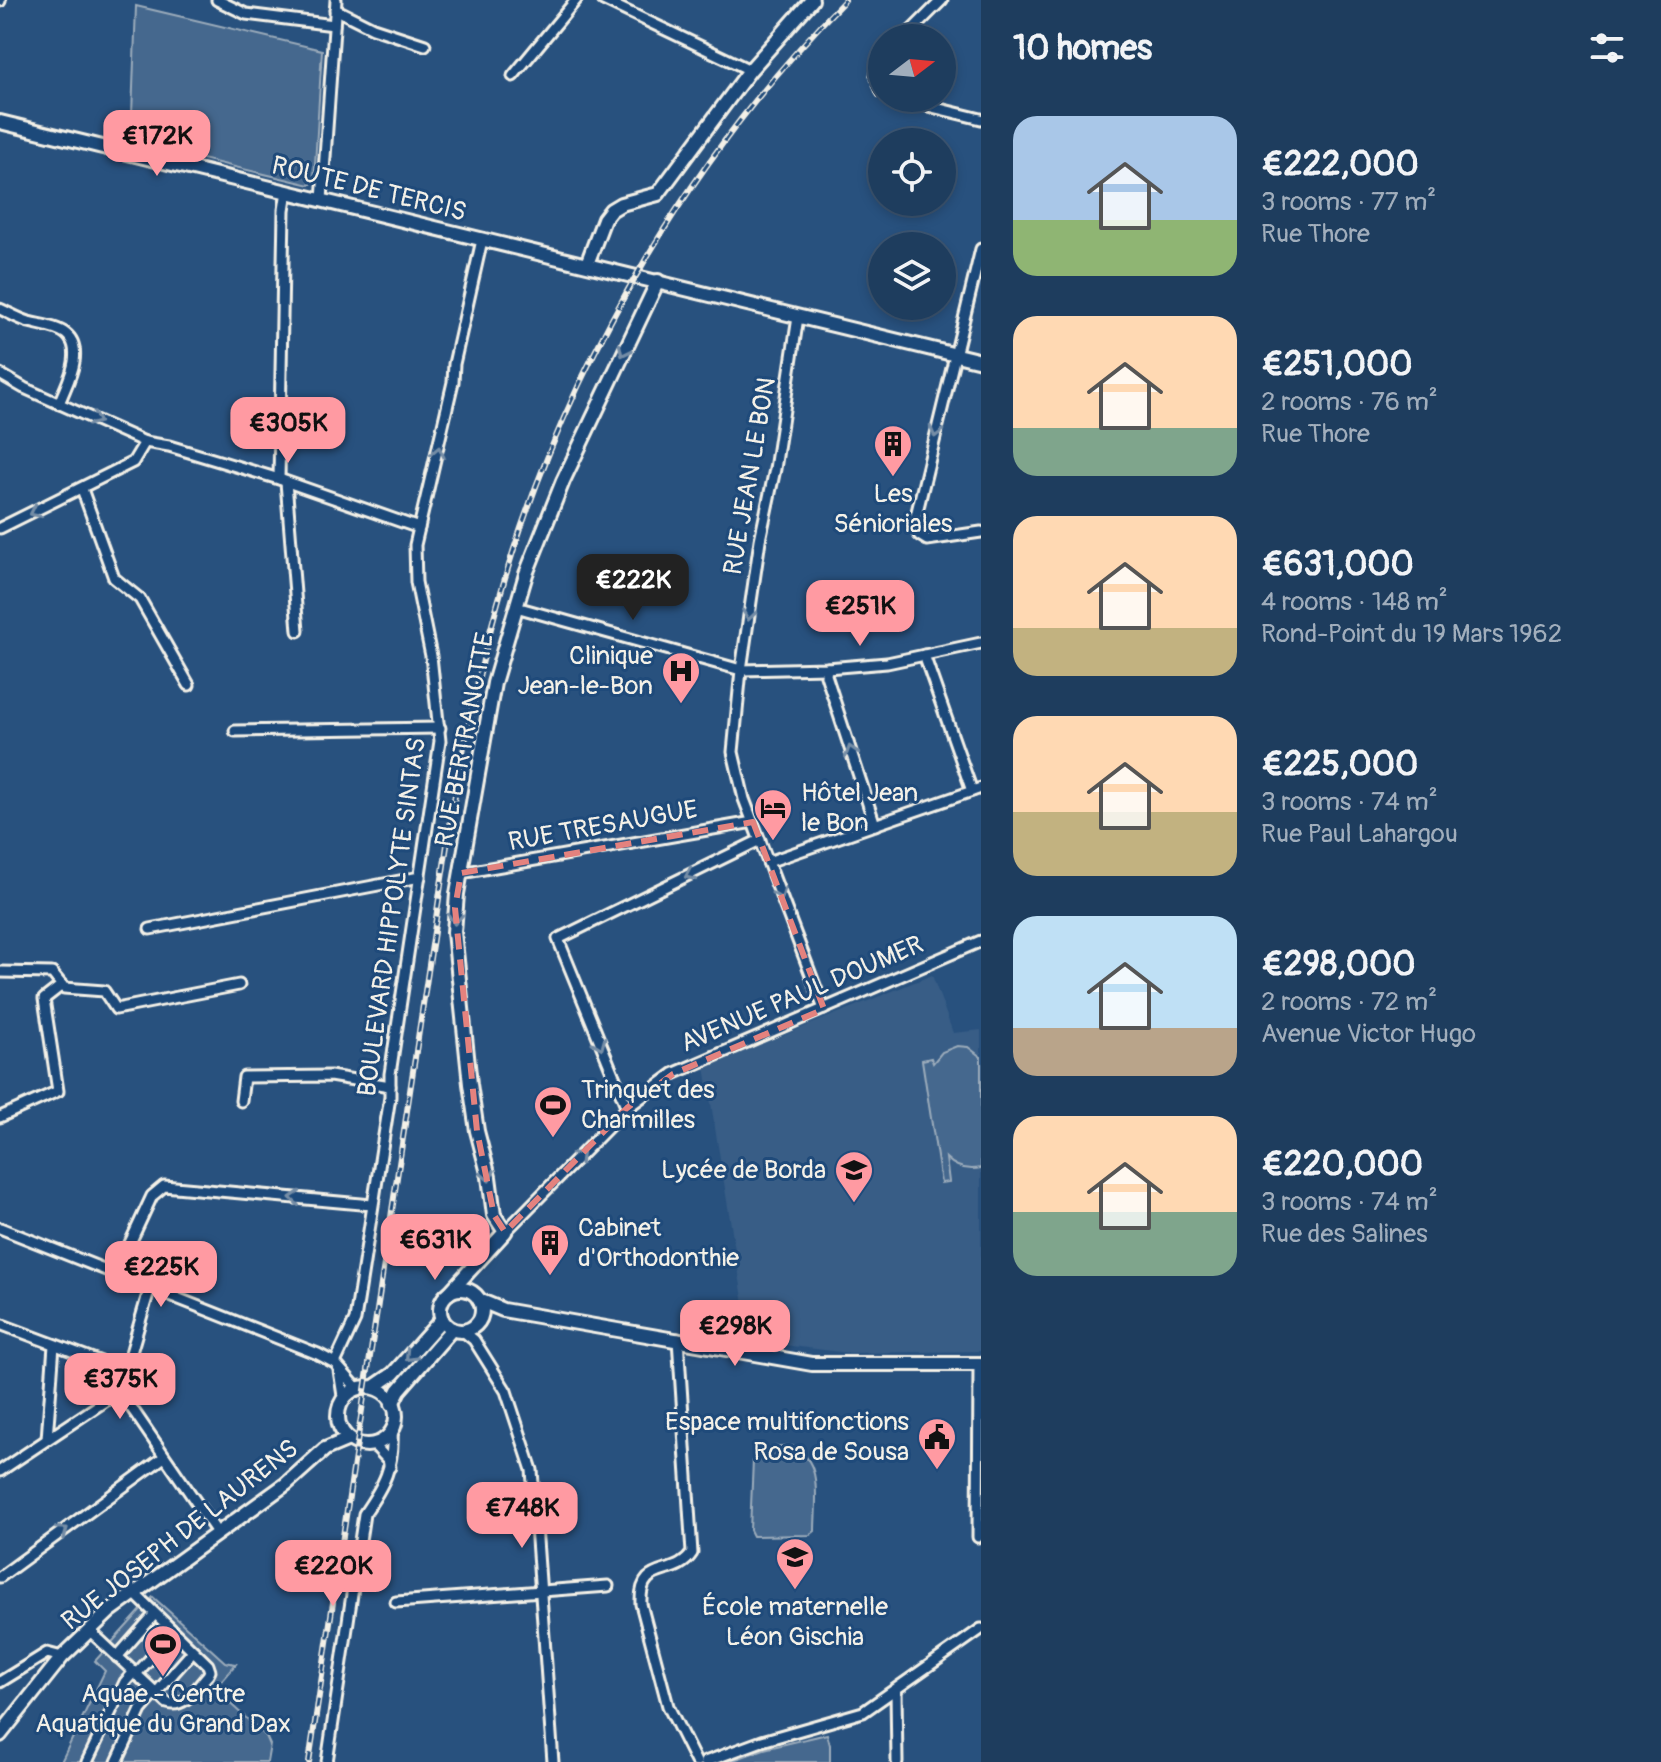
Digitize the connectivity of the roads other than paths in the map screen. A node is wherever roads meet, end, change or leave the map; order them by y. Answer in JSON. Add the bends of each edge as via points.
{"nodes":[{"id":1,"x":217,"y":0,"type":"edge"},
{"id":2,"x":576,"y":0,"type":"edge"},
{"id":3,"x":603,"y":0,"type":"edge"},
{"id":4,"x":812,"y":0,"type":"edge"},
{"id":5,"x":942,"y":0,"type":"edge"},
{"id":6,"x":336,"y":4,"type":"edge"},
{"id":7,"x":918,"y":24,"type":"edge"},
{"id":8,"x":334,"y":25,"type":"junction"},
{"id":9,"x":425,"y":45,"type":"dead end"},
{"id":10,"x":750,"y":70,"type":"junction"},
{"id":11,"x":513,"y":76,"type":"dead end"},
{"id":12,"x":952,"y":112,"type":"edge"},
{"id":13,"x":981,"y":119,"type":"edge"},
{"id":14,"x":0,"y":122,"type":"edge"},
{"id":15,"x":287,"y":191,"type":"junction"},
{"id":16,"x":322,"y":200,"type":"junction"},
{"id":17,"x":482,"y":240,"type":"junction"},
{"id":18,"x":981,"y":249,"type":"edge"},
{"id":19,"x":587,"y":264,"type":"junction"},
{"id":20,"x":658,"y":281,"type":"junction"},
{"id":21,"x":0,"y":309,"type":"edge"},
{"id":22,"x":798,"y":317,"type":"junction"},
{"id":23,"x":955,"y":356,"type":"junction"},
{"id":24,"x":981,"y":361,"type":"edge"},
{"id":25,"x":0,"y":374,"type":"edge"},
{"id":26,"x":59,"y":404,"type":"junction"},
{"id":27,"x":145,"y":442,"type":"junction"},
{"id":28,"x":283,"y":480,"type":"junction"},
{"id":29,"x":82,"y":489,"type":"junction"},
{"id":30,"x":0,"y":528,"type":"edge"},
{"id":31,"x":419,"y":528,"type":"junction"},
{"id":32,"x":981,"y":532,"type":"edge"},
{"id":33,"x":516,"y":607,"type":"junction"},
{"id":34,"x":298,"y":631,"type":"dead end"},
{"id":35,"x":981,"y":643,"type":"edge"},
{"id":36,"x":924,"y":655,"type":"junction"},
{"id":37,"x":827,"y":668,"type":"junction"},
{"id":38,"x":741,"y":670,"type":"junction"},
{"id":39,"x":189,"y":685,"type":"dead end"},
{"id":40,"x":440,"y":728,"type":"junction"},
{"id":41,"x":235,"y":731,"type":"dead end"},
{"id":42,"x":977,"y":790,"type":"edge"},
{"id":43,"x":753,"y":822,"type":"junction"},
{"id":44,"x":875,"y":825,"type":"junction"},
{"id":45,"x":760,"y":840,"type":"junction"},
{"id":46,"x":768,"y":862,"type":"junction"},
{"id":47,"x":461,"y":873,"type":"junction"},
{"id":48,"x":420,"y":877,"type":"junction"},
{"id":49,"x":150,"y":929,"type":"dead end"},
{"id":50,"x":981,"y":941,"type":"edge"},
{"id":51,"x":0,"y":972,"type":"edge"},
{"id":52,"x":62,"y":985,"type":"junction"},
{"id":53,"x":239,"y":985,"type":"dead end"},
{"id":54,"x":824,"y":1009,"type":"junction"},
{"id":55,"x":390,"y":1086,"type":"junction"},
{"id":56,"x":241,"y":1101,"type":"dead end"},
{"id":57,"x":627,"y":1108,"type":"junction"},
{"id":58,"x":0,"y":1117,"type":"edge"},
{"id":59,"x":372,"y":1205,"type":"junction"},
{"id":60,"x":0,"y":1228,"type":"edge"},
{"id":61,"x":505,"y":1232,"type":"junction"},
{"id":62,"x":476,"y":1265,"type":"junction"},
{"id":63,"x":116,"y":1273,"type":"junction"},
{"id":64,"x":150,"y":1287,"type":"junction"},
{"id":65,"x":449,"y":1293,"type":"junction"},
{"id":66,"x":476,"y":1296,"type":"junction"},
{"id":67,"x":503,"y":1310,"type":"junction"},
{"id":68,"x":442,"y":1319,"type":"junction"},
{"id":69,"x":0,"y":1324,"type":"edge"},
{"id":70,"x":468,"y":1330,"type":"junction"},
{"id":71,"x":678,"y":1339,"type":"junction"},
{"id":72,"x":54,"y":1345,"type":"junction"},
{"id":73,"x":980,"y":1364,"type":"edge"},
{"id":74,"x":337,"y":1365,"type":"junction"},
{"id":75,"x":125,"y":1371,"type":"junction"},
{"id":76,"x":356,"y":1387,"type":"junction"},
{"id":77,"x":374,"y":1387,"type":"junction"},
{"id":78,"x":120,"y":1391,"type":"junction"},
{"id":79,"x":343,"y":1396,"type":"junction"},
{"id":80,"x":392,"y":1404,"type":"junction"},
{"id":81,"x":339,"y":1423,"type":"junction"},
{"id":82,"x":392,"y":1431,"type":"junction"},
{"id":83,"x":47,"y":1439,"type":"junction"},
{"id":84,"x":349,"y":1439,"type":"junction"},
{"id":85,"x":374,"y":1445,"type":"junction"},
{"id":86,"x":325,"y":1449,"type":"junction"},
{"id":87,"x":164,"y":1457,"type":"junction"},
{"id":88,"x":390,"y":1467,"type":"junction"},
{"id":89,"x":0,"y":1471,"type":"edge"},
{"id":90,"x":218,"y":1534,"type":"junction"},
{"id":91,"x":978,"y":1537,"type":"dead end"},
{"id":92,"x":0,"y":1577,"type":"edge"},
{"id":93,"x":608,"y":1586,"type":"dead end"},
{"id":94,"x":542,"y":1591,"type":"junction"},
{"id":95,"x":134,"y":1593,"type":"junction"},
{"id":96,"x":396,"y":1602,"type":"dead end"},
{"id":97,"x":154,"y":1615,"type":"junction"},
{"id":98,"x":981,"y":1629,"type":"edge"},
{"id":99,"x":89,"y":1630,"type":"junction"},
{"id":100,"x":174,"y":1633,"type":"junction"},
{"id":101,"x":193,"y":1651,"type":"junction"},
{"id":102,"x":62,"y":1657,"type":"junction"},
{"id":103,"x":117,"y":1657,"type":"junction"},
{"id":104,"x":135,"y":1673,"type":"junction"},
{"id":105,"x":0,"y":1682,"type":"edge"},
{"id":106,"x":896,"y":1690,"type":"junction"},
{"id":107,"x":156,"y":1692,"type":"junction"},
{"id":108,"x":0,"y":1735,"type":"edge"},
{"id":109,"x":87,"y":1762,"type":"edge"},
{"id":110,"x":117,"y":1762,"type":"edge"},
{"id":111,"x":327,"y":1762,"type":"edge"},
{"id":112,"x":553,"y":1762,"type":"edge"},
{"id":113,"x":696,"y":1762,"type":"edge"},
{"id":114,"x":705,"y":1762,"type":"edge"},
{"id":115,"x":897,"y":1762,"type":"edge"}],
"edges":[{"from":1,"to":8,"type":"street","via":[[246,14]]},
{"from":2,"to":11,"type":"street"},
{"from":3,"to":10,"type":"street"},
{"from":4,"to":10,"type":"main road"},
{"from":5,"to":7,"type":"street"},
{"from":6,"to":8,"type":"street"},
{"from":6,"to":9,"type":"street","via":[[373,28]]},
{"from":8,"to":16,"type":"street"},
{"from":10,"to":19,"type":"main road","via":[[658,194],[611,210]]},
{"from":12,"to":13,"type":"street"},
{"from":14,"to":15,"type":"main road","name":"ROUTE DE TERCIS"},
{"from":15,"to":16,"type":"main road","name":"ROUTE DE TERCIS"},
{"from":15,"to":28,"type":"street"},
{"from":16,"to":17,"type":"main road","name":"ROUTE DE TERCIS"},
{"from":17,"to":19,"type":"main road","name":"ROUTE DE TERCIS"},
{"from":31,"to":17,"type":"street","name":"BOULEVARD HIPPOLYTE SINTAS","one_way":true},
{"from":18,"to":23,"type":"street"},
{"from":19,"to":20,"type":"main road","name":"ROUTE DE TERCIS"},
{"from":20,"to":22,"type":"main road","name":"ROUTE DE TERCIS"},
{"from":20,"to":33,"type":"main road","name":"RUE BERTRANOTTE","one_way":true,"via":[[563,481]]},
{"from":21,"to":26,"type":"street","via":[[60,328],[69,337],[74,361]]},
{"from":22,"to":23,"type":"main road","name":"ROUTE DE TERCIS"},
{"from":22,"to":38,"type":"street","name":"RUE JEAN LE BON","one_way":true},
{"from":23,"to":24,"type":"main road","name":"ROUTE DE TERCIS"},
{"from":23,"to":32,"type":"street","one_way":true,"via":[[914,524],[927,540]]},
{"from":25,"to":26,"type":"street"},
{"from":26,"to":27,"type":"street","one_way":true},
{"from":27,"to":28,"type":"street"},
{"from":27,"to":29,"type":"street","via":[[133,462]]},
{"from":28,"to":31,"type":"street"},
{"from":28,"to":34,"type":"street"},
{"from":29,"to":30,"type":"street","one_way":true},
{"from":29,"to":39,"type":"street","via":[[114,578],[140,599]]},
{"from":31,"to":40,"type":"street","name":"BOULEVARD HIPPOLYTE SINTAS","via":[[416,582]]},
{"from":33,"to":38,"type":"street"},
{"from":33,"to":47,"type":"main road","name":"RUE BERTRANOTTE","via":[[494,683]]},
{"from":35,"to":36,"type":"street"},
{"from":36,"to":37,"type":"street"},
{"from":36,"to":42,"type":"street"},
{"from":37,"to":38,"type":"street"},
{"from":44,"to":37,"type":"street","one_way":true},
{"from":38,"to":43,"type":"street","name":"RUE JEAN LE BON","via":[[733,752]]},
{"from":40,"to":41,"type":"street"},
{"from":40,"to":48,"type":"street","name":"BOULEVARD HIPPOLYTE SINTAS"},
{"from":42,"to":44,"type":"street"},
{"from":43,"to":45,"type":"street","name":"RUE JEAN LE BON"},
{"from":43,"to":47,"type":"street","name":"RUE TRESAUGUE"},
{"from":44,"to":46,"type":"street"},
{"from":45,"to":46,"type":"street","name":"RUE JEAN LE BON"},
{"from":45,"to":57,"type":"street","one_way":true,"via":[[558,939]]},
{"from":46,"to":54,"type":"street","name":"RUE JEAN LE BON","one_way":true},
{"from":47,"to":61,"type":"main road","name":"RUE BERTRANOTTE","one_way":true,"via":[[454,932],[470,1084],[494,1215]]},
{"from":48,"to":49,"type":"street"},
{"from":48,"to":55,"type":"street","name":"BOULEVARD HIPPOLYTE SINTAS"},
{"from":50,"to":54,"type":"street","name":"AVENUE PAUL DOUMER"},
{"from":51,"to":52,"type":"street","via":[[52,973]]},
{"from":52,"to":53,"type":"street","via":[[104,991],[116,1009]]},
{"from":52,"to":58,"type":"street","via":[[44,999],[58,1091]]},
{"from":54,"to":57,"type":"street","name":"AVENUE PAUL DOUMER","via":[[673,1074]]},
{"from":55,"to":56,"type":"street","via":[[330,1076],[244,1077]]},
{"from":55,"to":59,"type":"street","name":"BOULEVARD HIPPOLYTE SINTAS"},
{"from":61,"to":57,"type":"street","name":"AVENUE PAUL DOUMER","one_way":true},
{"from":59,"to":63,"type":"street","one_way":true,"via":[[164,1186],[152,1196]]},
{"from":59,"to":74,"type":"street","name":"BOULEVARD HIPPOLYTE SINTAS","via":[[355,1320]]},
{"from":60,"to":63,"type":"street"},
{"from":61,"to":62,"type":"main road","name":"AVENUE PAUL DOUMER"},
{"from":62,"to":65,"type":"main road","name":"AVENUE PAUL DOUMER"},
{"from":62,"to":66,"type":"main road"},
{"from":63,"to":64,"type":"street"},
{"from":64,"to":74,"type":"street"},
{"from":64,"to":75,"type":"street"},
{"from":65,"to":66,"type":"main road","via":[[463,1288]]},
{"from":65,"to":68,"type":"main road","via":[[441,1305]]},
{"from":66,"to":67,"type":"main road"},
{"from":66,"to":70,"type":"main road","via":[[482,1309]]},
{"from":67,"to":70,"type":"main road"},
{"from":67,"to":71,"type":"main road"},
{"from":68,"to":70,"type":"main road"},
{"from":68,"to":77,"type":"main road","one_way":true,"via":[[393,1374]]},
{"from":69,"to":72,"type":"street"},
{"from":70,"to":80,"type":"main road","via":[[399,1390]]},
{"from":70,"to":94,"type":"street","via":[[506,1391],[532,1470]]},
{"from":71,"to":73,"type":"main road","via":[[812,1364]]},
{"from":71,"to":113,"type":"street","via":[[692,1553],[682,1563],[649,1575],[640,1590],[668,1706]]},
{"from":72,"to":75,"type":"street"},
{"from":72,"to":83,"type":"street"},
{"from":73,"to":91,"type":"street"},
{"from":74,"to":76,"type":"street"},
{"from":74,"to":79,"type":"street"},
{"from":75,"to":78,"type":"street"},
{"from":76,"to":77,"type":"main road"},
{"from":76,"to":79,"type":"main road"},
{"from":77,"to":80,"type":"main road"},
{"from":78,"to":83,"type":"street"},
{"from":78,"to":87,"type":"street"},
{"from":79,"to":81,"type":"main road"},
{"from":80,"to":82,"type":"main road"},
{"from":81,"to":84,"type":"main road"},
{"from":81,"to":86,"type":"main road","name":"RUE JOSEPH DE LAURENS"},
{"from":82,"to":85,"type":"main road"},
{"from":82,"to":88,"type":"street"},
{"from":83,"to":89,"type":"street"},
{"from":84,"to":85,"type":"main road"},
{"from":84,"to":86,"type":"main road","name":"RUE JOSEPH DE LAURENS"},
{"from":85,"to":88,"type":"street"},
{"from":86,"to":90,"type":"main road","name":"RUE JOSEPH DE LAURENS"},
{"from":87,"to":90,"type":"street"},
{"from":92,"to":87,"type":"street","one_way":true},
{"from":88,"to":111,"type":"street","via":[[364,1514]]},
{"from":90,"to":95,"type":"main road","name":"RUE JOSEPH DE LAURENS"},
{"from":93,"to":94,"type":"street"},
{"from":94,"to":96,"type":"street"},
{"from":94,"to":112,"type":"street"},
{"from":95,"to":97,"type":"street"},
{"from":95,"to":99,"type":"main road","name":"RUE JOSEPH DE LAURENS"},
{"from":97,"to":100,"type":"street"},
{"from":97,"to":103,"type":"street"},
{"from":98,"to":106,"type":"street"},
{"from":99,"to":102,"type":"main road","name":"RUE JOSEPH DE LAURENS"},
{"from":99,"to":103,"type":"street"},
{"from":100,"to":101,"type":"street"},
{"from":100,"to":104,"type":"street"},
{"from":101,"to":107,"type":"street"},
{"from":101,"to":107,"type":"street","via":[[208,1665],[208,1675],[178,1705]]},
{"from":102,"to":105,"type":"street","name":"RUE JOSEPH DE LAURENS","via":[[47,1653]]},
{"from":102,"to":108,"type":"main road","name":"RUE JOSEPH DE LAURENS"},
{"from":103,"to":104,"type":"street"},
{"from":104,"to":107,"type":"street"},
{"from":104,"to":109,"type":"street","via":[[125,1682]]},
{"from":106,"to":114,"type":"street","via":[[853,1716]]},
{"from":106,"to":115,"type":"street"},
{"from":107,"to":110,"type":"street","via":[[141,1710]]}]}
